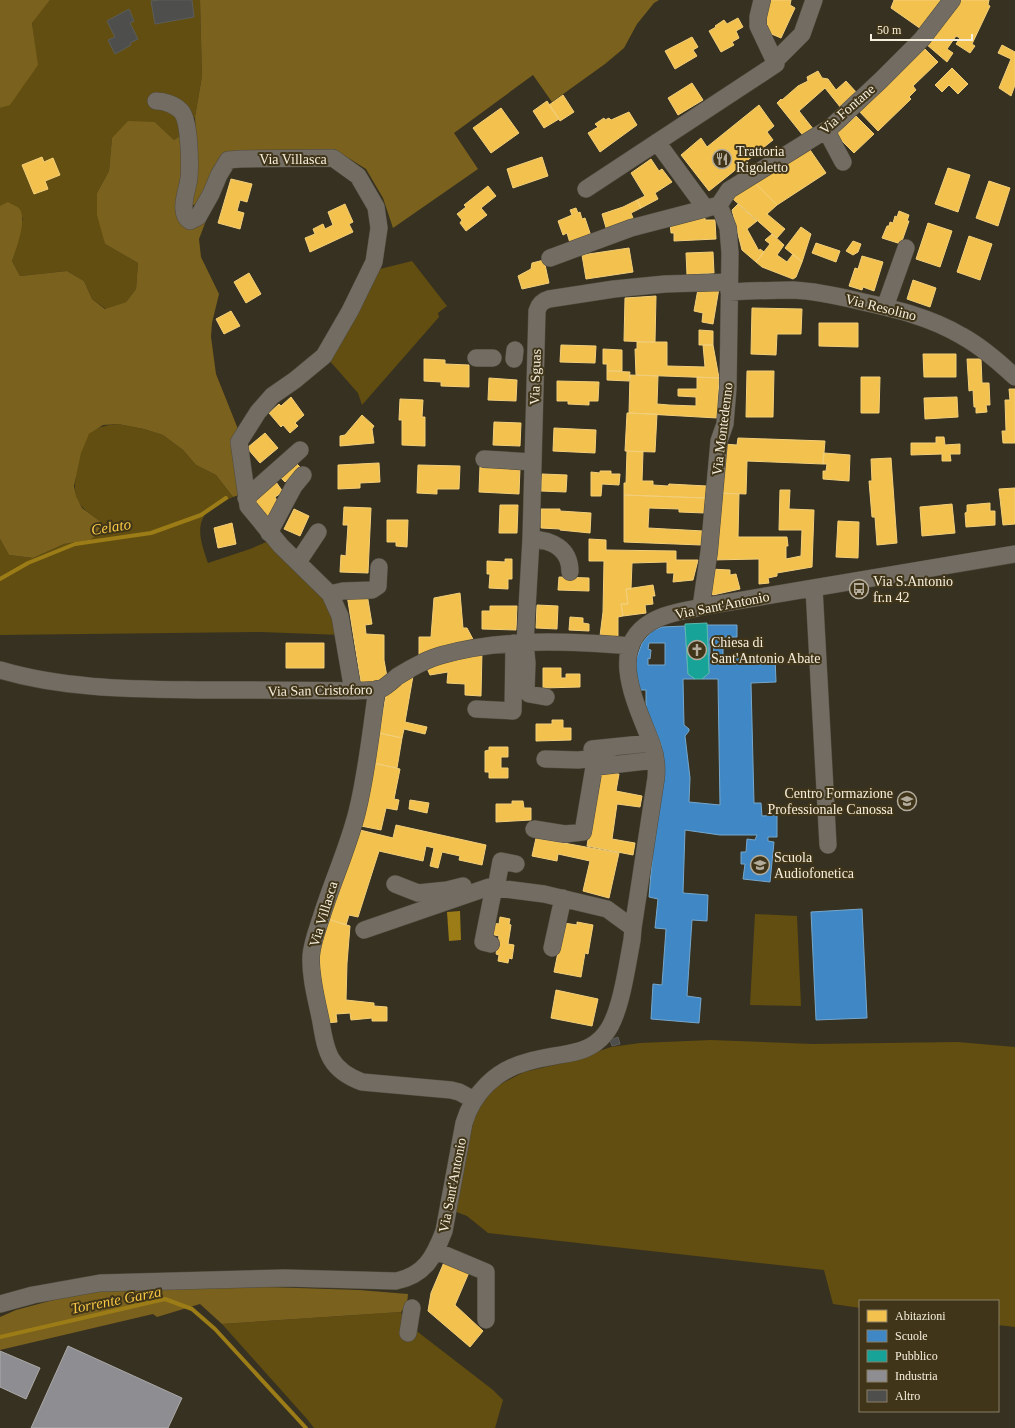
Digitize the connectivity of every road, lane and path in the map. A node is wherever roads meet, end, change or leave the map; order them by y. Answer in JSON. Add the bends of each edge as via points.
{"nodes":[{"id":1,"x":762,"y":0,"type":"edge"},
{"id":2,"x":814,"y":0,"type":"edge"},
{"id":3,"x":952,"y":0,"type":"edge"},
{"id":4,"x":780,"y":40,"type":"dead end"},
{"id":5,"x":773,"y":58,"type":"junction"},
{"id":6,"x":156,"y":101,"type":"dead end"},
{"id":7,"x":826,"y":130,"type":"junction"},
{"id":8,"x":657,"y":142,"type":"junction"},
{"id":9,"x":843,"y":162,"type":"dead end"},
{"id":10,"x":586,"y":189,"type":"dead end"},
{"id":11,"x":712,"y":207,"type":"junction"},
{"id":12,"x":906,"y":248,"type":"dead end"},
{"id":13,"x":550,"y":258,"type":"dead end"},
{"id":14,"x":729,"y":287,"type":"junction"},
{"id":15,"x":885,"y":307,"type":"junction"},
{"id":16,"x":476,"y":358,"type":"dead end"},
{"id":17,"x":493,"y":358,"type":"dead end"},
{"id":18,"x":1015,"y":377,"type":"edge"},
{"id":19,"x":300,"y":450,"type":"dead end"},
{"id":20,"x":484,"y":459,"type":"dead end"},
{"id":21,"x":533,"y":462,"type":"junction"},
{"id":22,"x":303,"y":475,"type":"dead end"},
{"id":23,"x":246,"y":498,"type":"junction"},
{"id":24,"x":318,"y":532,"type":"dead end"},
{"id":25,"x":269,"y":533,"type":"junction"},
{"id":26,"x":531,"y":539,"type":"junction"},
{"id":27,"x":1015,"y":554,"type":"edge"},
{"id":28,"x":298,"y":562,"type":"junction"},
{"id":29,"x":379,"y":567,"type":"dead end"},
{"id":30,"x":570,"y":572,"type":"dead end"},
{"id":31,"x":806,"y":593,"type":"junction"},
{"id":32,"x":330,"y":594,"type":"junction"},
{"id":33,"x":701,"y":607,"type":"junction"},
{"id":34,"x":520,"y":643,"type":"junction"},
{"id":35,"x":631,"y":646,"type":"junction"},
{"id":36,"x":0,"y":670,"type":"edge"},
{"id":37,"x":377,"y":689,"type":"junction"},
{"id":38,"x":353,"y":691,"type":"junction"},
{"id":39,"x":546,"y":696,"type":"dead end"},
{"id":40,"x":476,"y":710,"type":"dead end"},
{"id":41,"x":564,"y":751,"type":"dead end"},
{"id":42,"x":653,"y":752,"type":"junction"},
{"id":43,"x":545,"y":759,"type":"dead end"},
{"id":44,"x":534,"y":829,"type":"dead end"},
{"id":45,"x":828,"y":845,"type":"dead end"},
{"id":46,"x":516,"y":864,"type":"dead end"},
{"id":47,"x":395,"y":884,"type":"dead end"},
{"id":48,"x":485,"y":887,"type":"junction"},
{"id":49,"x":563,"y":898,"type":"junction"},
{"id":50,"x":637,"y":904,"type":"junction"},
{"id":51,"x":607,"y":909,"type":"junction"},
{"id":52,"x":633,"y":928,"type":"junction"},
{"id":53,"x":364,"y":930,"type":"dead end"},
{"id":54,"x":490,"y":944,"type":"dead end"},
{"id":55,"x":552,"y":948,"type":"dead end"},
{"id":56,"x":474,"y":1100,"type":"junction"},
{"id":57,"x":436,"y":1251,"type":"junction"},
{"id":58,"x":0,"y":1304,"type":"edge"},
{"id":59,"x":412,"y":1308,"type":"dead end"},
{"id":60,"x":486,"y":1320,"type":"dead end"},
{"id":61,"x":408,"y":1332,"type":"dead end"}],
"edges":[{"from":1,"to":5,"type":"street","via":[[758,26]]},
{"from":2,"to":5,"type":"street","via":[[802,34]]},
{"from":3,"to":7,"type":"street","name":"Via Fontane","via":[[916,44]]},
{"from":4,"to":5,"type":"street"},
{"from":5,"to":8,"type":"street","via":[[776,64]]},
{"from":6,"to":23,"type":"street","name":"Via Villasca","via":[[165,101],[182,112],[188,126],[189,177],[184,198],[185,216],[190,221],[198,217],[228,160],[240,159],[333,158],[358,176],[376,207],[379,228],[374,262],[324,356],[272,396],[258,412],[239,442]]},
{"from":7,"to":9,"type":"street"},
{"from":7,"to":11,"type":"street","name":"Via Fontane","via":[[729,190]]},
{"from":8,"to":10,"type":"street"},
{"from":8,"to":11,"type":"street"},
{"from":11,"to":13,"type":"street","via":[[631,228]]},
{"from":11,"to":14,"type":"street","name":"Via Montedenno","via":[[728,228]]},
{"from":12,"to":15,"type":"street"},
{"from":14,"to":15,"type":"street","name":"Via Resolino","via":[[808,291]]},
{"from":14,"to":21,"type":"street","name":"Via Sguas","via":[[665,284],[614,289],[543,301],[537,311]]},
{"from":14,"to":33,"type":"street","name":"Via Montedenno","via":[[725,424],[719,441],[709,552]]},
{"from":15,"to":18,"type":"street","name":"Via Resolino","via":[[922,317],[962,336]]},
{"from":16,"to":17,"type":"street"},
{"from":19,"to":23,"type":"street"},
{"from":20,"to":21,"type":"street"},
{"from":21,"to":26,"type":"street","name":"Via Sguas"},
{"from":22,"to":25,"type":"street","via":[[294,486]]},
{"from":23,"to":25,"type":"street","name":"Via Villasca","via":[[248,506]]},
{"from":24,"to":28,"type":"street"},
{"from":25,"to":28,"type":"street","name":"Via Villasca"},
{"from":26,"to":30,"type":"street","via":[[551,542],[564,552],[569,559]]},
{"from":26,"to":34,"type":"street","name":"Via Sguas"},
{"from":27,"to":31,"type":"street","name":"Via Sant'Antonio"},
{"from":28,"to":32,"type":"street","name":"Via Villasca"},
{"from":29,"to":32,"type":"street","via":[[378,586],[372,590]]},
{"from":31,"to":33,"type":"street","name":"Via Sant'Antonio"},
{"from":31,"to":45,"type":"street"},
{"from":32,"to":38,"type":"street","name":"Via Villasca","via":[[340,616]]},
{"from":33,"to":35,"type":"street","name":"Via Sant'Antonio","via":[[651,622],[643,628]]},
{"from":34,"to":35,"type":"street","name":"Via San Cristoforo","via":[[585,642]]},
{"from":34,"to":37,"type":"street","name":"Via San Cristoforo","via":[[441,655],[407,670],[384,687]]},
{"from":34,"to":39,"type":"street","via":[[527,663],[526,690],[529,694]]},
{"from":34,"to":40,"type":"street","via":[[513,711]]},
{"from":35,"to":42,"type":"street","name":"Via Sant'Antonio","via":[[628,664],[631,690]]},
{"from":36,"to":38,"type":"street","name":"Via San Cristoforo","via":[[23,677],[123,689]]},
{"from":37,"to":38,"type":"street","name":"Via San Cristoforo"},
{"from":37,"to":56,"type":"street","name":"Via Villasca","via":[[362,793],[312,951],[312,971],[324,1043],[328,1056],[336,1067],[355,1080],[451,1090]]},
{"from":41,"to":42,"type":"street"},
{"from":42,"to":43,"type":"street","via":[[578,760]]},
{"from":42,"to":44,"type":"street","via":[[594,768],[583,832],[565,834]]},
{"from":42,"to":50,"type":"street","name":"Via Sant'Antonio","via":[[656,778]]},
{"from":46,"to":48,"type":"street","via":[[501,861]]},
{"from":47,"to":48,"type":"street","via":[[418,893]]},
{"from":48,"to":49,"type":"street"},
{"from":48,"to":53,"type":"street"},
{"from":48,"to":54,"type":"street","via":[[483,942]]},
{"from":49,"to":51,"type":"street"},
{"from":49,"to":55,"type":"street"},
{"from":50,"to":51,"type":"street"},
{"from":50,"to":52,"type":"street","name":"Via Sant'Antonio"},
{"from":51,"to":52,"type":"street"},
{"from":52,"to":56,"type":"street","name":"Via Sant'Antonio","via":[[616,1016],[595,1045],[527,1061],[507,1069],[492,1080]]},
{"from":56,"to":57,"type":"street","name":"Via Sant'Antonio","via":[[464,1123],[444,1231]]},
{"from":57,"to":58,"type":"street","name":"Via Sant'Antonio","via":[[426,1266],[410,1277],[396,1281],[285,1278],[100,1283],[80,1285]]},
{"from":57,"to":60,"type":"street","via":[[486,1272]]},
{"from":59,"to":61,"type":"street"}]}
